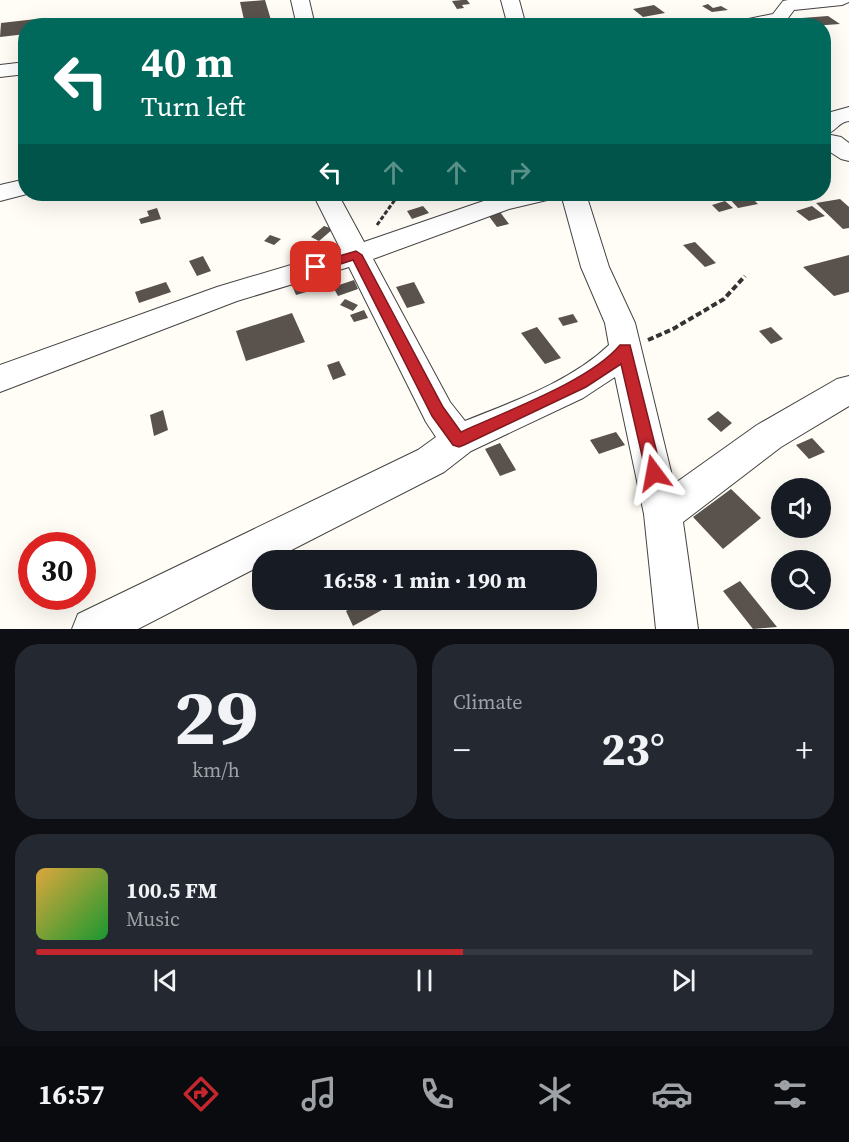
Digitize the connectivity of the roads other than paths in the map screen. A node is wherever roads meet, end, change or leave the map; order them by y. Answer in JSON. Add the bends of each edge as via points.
{"nodes":[{"id":1,"x":300,"y":0,"type":"edge"},
{"id":2,"x":510,"y":0,"type":"edge"},
{"id":3,"x":842,"y":0,"type":"edge"},
{"id":4,"x":300,"y":18,"type":"edge"},
{"id":5,"x":515,"y":18,"type":"edge"},
{"id":6,"x":779,"y":18,"type":"edge"},
{"id":7,"x":18,"y":69,"type":"edge"},
{"id":8,"x":0,"y":71,"type":"edge"},
{"id":9,"x":849,"y":114,"type":"edge"},
{"id":10,"x":831,"y":121,"type":"edge"},
{"id":11,"x":831,"y":141,"type":"edge"},
{"id":12,"x":849,"y":154,"type":"edge"},
{"id":13,"x":18,"y":188,"type":"edge"},
{"id":14,"x":0,"y":193,"type":"edge"},
{"id":15,"x":329,"y":201,"type":"edge"},
{"id":16,"x":509,"y":201,"type":"edge"},
{"id":17,"x":575,"y":201,"type":"edge"},
{"id":18,"x":356,"y":255,"type":"junction"},
{"id":19,"x":625,"y":349,"type":"junction"},
{"id":20,"x":0,"y":379,"type":"edge"},
{"id":21,"x":849,"y":390,"type":"edge"},
{"id":22,"x":459,"y":441,"type":"junction"},
{"id":23,"x":663,"y":514,"type":"junction"},
{"id":24,"x":93,"y":629,"type":"edge"},
{"id":25,"x":676,"y":629,"type":"edge"}],
"edges":[{"from":1,"to":4,"type":"street"},
{"from":2,"to":5,"type":"street"},
{"from":3,"to":6,"type":"street","via":[[796,3],[789,5]]},
{"from":7,"to":8,"type":"street"},
{"from":9,"to":10,"type":"street"},
{"from":11,"to":12,"type":"street"},
{"from":13,"to":14,"type":"street"},
{"from":15,"to":18,"type":"street"},
{"from":16,"to":18,"type":"street"},
{"from":17,"to":19,"type":"street","via":[[595,267],[620,323]]},
{"from":18,"to":20,"type":"street","via":[[227,294]]},
{"from":18,"to":22,"type":"street","via":[[438,412]]},
{"from":19,"to":22,"type":"street","via":[[615,361],[581,383]]},
{"from":19,"to":23,"type":"street"},
{"from":21,"to":23,"type":"street","via":[[769,436]]},
{"from":22,"to":24,"type":"street","via":[[431,461]]},
{"from":23,"to":25,"type":"street"}]}
